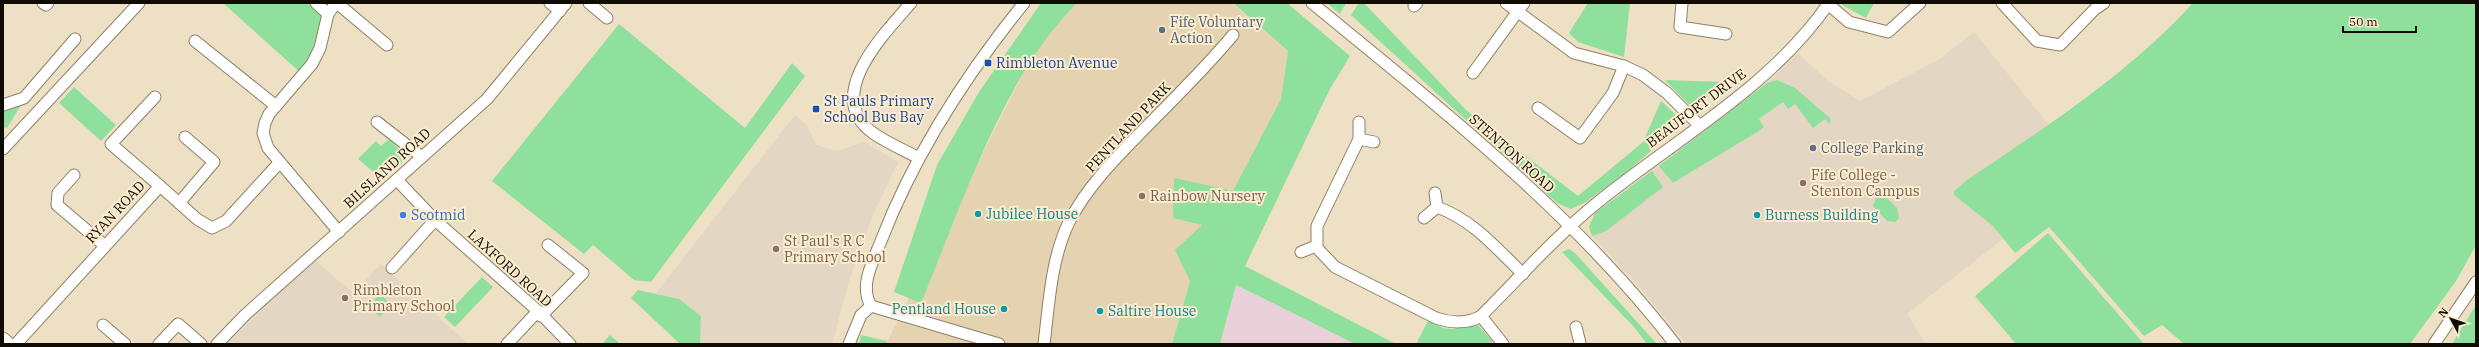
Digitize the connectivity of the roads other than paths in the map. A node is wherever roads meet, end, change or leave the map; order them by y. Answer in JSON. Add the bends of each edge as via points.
{"nodes":[{"id":1,"x":43,"y":3,"type":"edge"},
{"id":2,"x":48,"y":3,"type":"edge"},
{"id":3,"x":139,"y":3,"type":"edge"},
{"id":4,"x":316,"y":3,"type":"edge"},
{"id":5,"x":336,"y":3,"type":"edge"},
{"id":6,"x":550,"y":3,"type":"edge"},
{"id":7,"x":589,"y":3,"type":"edge"},
{"id":8,"x":911,"y":3,"type":"edge"},
{"id":9,"x":1024,"y":3,"type":"edge"},
{"id":10,"x":1312,"y":3,"type":"edge"},
{"id":11,"x":1506,"y":3,"type":"edge"},
{"id":12,"x":1682,"y":3,"type":"edge"},
{"id":13,"x":1920,"y":3,"type":"edge"},
{"id":14,"x":2002,"y":3,"type":"edge"},
{"id":15,"x":2104,"y":3,"type":"edge"},
{"id":16,"x":1828,"y":4,"type":"edge"},
{"id":17,"x":563,"y":7,"type":"edge"},
{"id":18,"x":1521,"y":8,"type":"edge"},
{"id":19,"x":328,"y":14,"type":"junction"},
{"id":20,"x":607,"y":18,"type":"dead end"},
{"id":21,"x":1726,"y":34,"type":"dead end"},
{"id":22,"x":1233,"y":35,"type":"dead end"},
{"id":23,"x":75,"y":39,"type":"dead end"},
{"id":24,"x":195,"y":41,"type":"dead end"},
{"id":25,"x":387,"y":45,"type":"dead end"},
{"id":26,"x":1624,"y":66,"type":"junction"},
{"id":27,"x":1473,"y":73,"type":"dead end"},
{"id":28,"x":155,"y":97,"type":"dead end"},
{"id":29,"x":3,"y":105,"type":"edge"},
{"id":30,"x":276,"y":106,"type":"junction"},
{"id":31,"x":1538,"y":108,"type":"dead end"},
{"id":32,"x":377,"y":122,"type":"dead end"},
{"id":33,"x":1358,"y":122,"type":"dead end"},
{"id":34,"x":1698,"y":125,"type":"junction"},
{"id":35,"x":185,"y":137,"type":"dead end"},
{"id":36,"x":1359,"y":139,"type":"junction"},
{"id":37,"x":1374,"y":142,"type":"dead end"},
{"id":38,"x":5,"y":144,"type":"edge"},
{"id":39,"x":422,"y":156,"type":"junction"},
{"id":40,"x":919,"y":158,"type":"junction"},
{"id":41,"x":280,"y":162,"type":"junction"},
{"id":42,"x":74,"y":175,"type":"dead end"},
{"id":43,"x":397,"y":180,"type":"junction"},
{"id":44,"x":160,"y":186,"type":"junction"},
{"id":45,"x":1435,"y":193,"type":"dead end"},
{"id":46,"x":179,"y":203,"type":"junction"},
{"id":47,"x":1437,"y":207,"type":"junction"},
{"id":48,"x":1424,"y":218,"type":"dead end"},
{"id":49,"x":435,"y":220,"type":"junction"},
{"id":50,"x":1570,"y":226,"type":"junction"},
{"id":51,"x":339,"y":232,"type":"junction"},
{"id":52,"x":104,"y":245,"type":"junction"},
{"id":53,"x":548,"y":245,"type":"dead end"},
{"id":54,"x":1316,"y":246,"type":"junction"},
{"id":55,"x":1301,"y":252,"type":"dead end"},
{"id":56,"x":392,"y":268,"type":"dead end"},
{"id":57,"x":1523,"y":274,"type":"junction"},
{"id":58,"x":2476,"y":282,"type":"edge"},
{"id":59,"x":871,"y":306,"type":"junction"},
{"id":60,"x":539,"y":313,"type":"junction"},
{"id":61,"x":1481,"y":316,"type":"junction"},
{"id":62,"x":103,"y":325,"type":"dead end"},
{"id":63,"x":1576,"y":327,"type":"dead end"},
{"id":64,"x":3,"y":338,"type":"edge"},
{"id":65,"x":10,"y":344,"type":"edge"},
{"id":66,"x":16,"y":344,"type":"edge"},
{"id":67,"x":125,"y":344,"type":"edge"},
{"id":68,"x":159,"y":344,"type":"edge"},
{"id":69,"x":201,"y":344,"type":"edge"},
{"id":70,"x":217,"y":344,"type":"edge"},
{"id":71,"x":507,"y":344,"type":"edge"},
{"id":72,"x":570,"y":344,"type":"edge"},
{"id":73,"x":849,"y":344,"type":"edge"},
{"id":74,"x":999,"y":344,"type":"edge"},
{"id":75,"x":1044,"y":344,"type":"edge"},
{"id":76,"x":1503,"y":344,"type":"edge"},
{"id":77,"x":1581,"y":344,"type":"edge"},
{"id":78,"x":1675,"y":344,"type":"edge"},
{"id":79,"x":2434,"y":344,"type":"edge"}],
"edges":[{"from":1,"to":2,"type":"street"},
{"from":3,"to":38,"type":"street"},
{"from":4,"to":19,"type":"street"},
{"from":5,"to":19,"type":"street"},
{"from":5,"to":25,"type":"street"},
{"from":6,"to":17,"type":"street"},
{"from":7,"to":20,"type":"street"},
{"from":8,"to":40,"type":"street","via":[[868,55],[858,76],[853,103],[857,114],[873,133]]},
{"from":9,"to":40,"type":"street","via":[[961,87]]},
{"from":10,"to":50,"type":"street","name":"STENTON ROAD","via":[[1475,139]]},
{"from":11,"to":18,"type":"street"},
{"from":12,"to":21,"type":"street","via":[[1680,27]]},
{"from":13,"to":16,"type":"street","via":[[1888,32],[1849,22]]},
{"from":14,"to":15,"type":"street","via":[[2037,41],[2060,45]]},
{"from":16,"to":34,"type":"street","name":"BEAUFORT DRIVE","via":[[1806,34],[1777,64],[1744,93]]},
{"from":17,"to":39,"type":"street","name":"BILSLAND ROAD","via":[[487,99]]},
{"from":18,"to":26,"type":"street","via":[[1574,53]]},
{"from":18,"to":27,"type":"street"},
{"from":19,"to":30,"type":"street","via":[[314,60]]},
{"from":22,"to":75,"type":"street","name":"PENTLAND PARK","via":[[1122,151],[1092,187],[1069,223],[1052,284]]},
{"from":23,"to":29,"type":"street","via":[[24,98]]},
{"from":24,"to":30,"type":"street"},
{"from":26,"to":31,"type":"street","via":[[1613,93],[1580,138]]},
{"from":26,"to":34,"type":"street","via":[[1656,83]]},
{"from":28,"to":44,"type":"street","via":[[111,144]]},
{"from":30,"to":41,"type":"street","via":[[265,123],[263,133],[268,148]]},
{"from":32,"to":39,"type":"street"},
{"from":33,"to":36,"type":"street"},
{"from":34,"to":50,"type":"street","name":"BEAUFORT DRIVE","via":[[1597,202]]},
{"from":35,"to":46,"type":"street","via":[[214,162]]},
{"from":36,"to":37,"type":"street"},
{"from":36,"to":54,"type":"street","via":[[1321,215],[1317,226]]},
{"from":39,"to":43,"type":"street","name":"BILSLAND ROAD"},
{"from":40,"to":59,"type":"street","via":[[896,203],[870,272],[865,288]]},
{"from":41,"to":46,"type":"street","name":"RYAN ROAD","via":[[226,221],[212,228]]},
{"from":41,"to":51,"type":"street"},
{"from":42,"to":52,"type":"street","via":[[58,193],[57,205]]},
{"from":43,"to":49,"type":"street","name":"LAXFORD ROAD"},
{"from":43,"to":51,"type":"street","name":"BILSLAND ROAD"},
{"from":44,"to":46,"type":"street","name":"RYAN ROAD"},
{"from":44,"to":52,"type":"street","name":"RYAN ROAD"},
{"from":45,"to":47,"type":"street"},
{"from":47,"to":48,"type":"street"},
{"from":47,"to":57,"type":"street","via":[[1476,228]]},
{"from":49,"to":56,"type":"street"},
{"from":49,"to":60,"type":"street","name":"LAXFORD ROAD"},
{"from":50,"to":57,"type":"street","name":"BEAUFORT DRIVE"},
{"from":50,"to":78,"type":"street","name":"STENTON ROAD"},
{"from":51,"to":70,"type":"street","name":"BILSLAND ROAD"},
{"from":52,"to":66,"type":"street","name":"RYAN ROAD"},
{"from":53,"to":60,"type":"street","via":[[583,273]]},
{"from":54,"to":55,"type":"street"},
{"from":54,"to":61,"type":"street","via":[[1335,267],[1436,318],[1466,322]]},
{"from":57,"to":61,"type":"street","name":"BEAUFORT DRIVE"},
{"from":58,"to":79,"type":"street"},
{"from":59,"to":73,"type":"street","via":[[861,315]]},
{"from":59,"to":74,"type":"street"},
{"from":60,"to":71,"type":"street"},
{"from":60,"to":72,"type":"street","name":"LAXFORD ROAD"},
{"from":61,"to":76,"type":"street"},
{"from":62,"to":67,"type":"street"},
{"from":63,"to":77,"type":"street"},
{"from":64,"to":65,"type":"street"},
{"from":68,"to":69,"type":"street","via":[[178,324]]}]}
